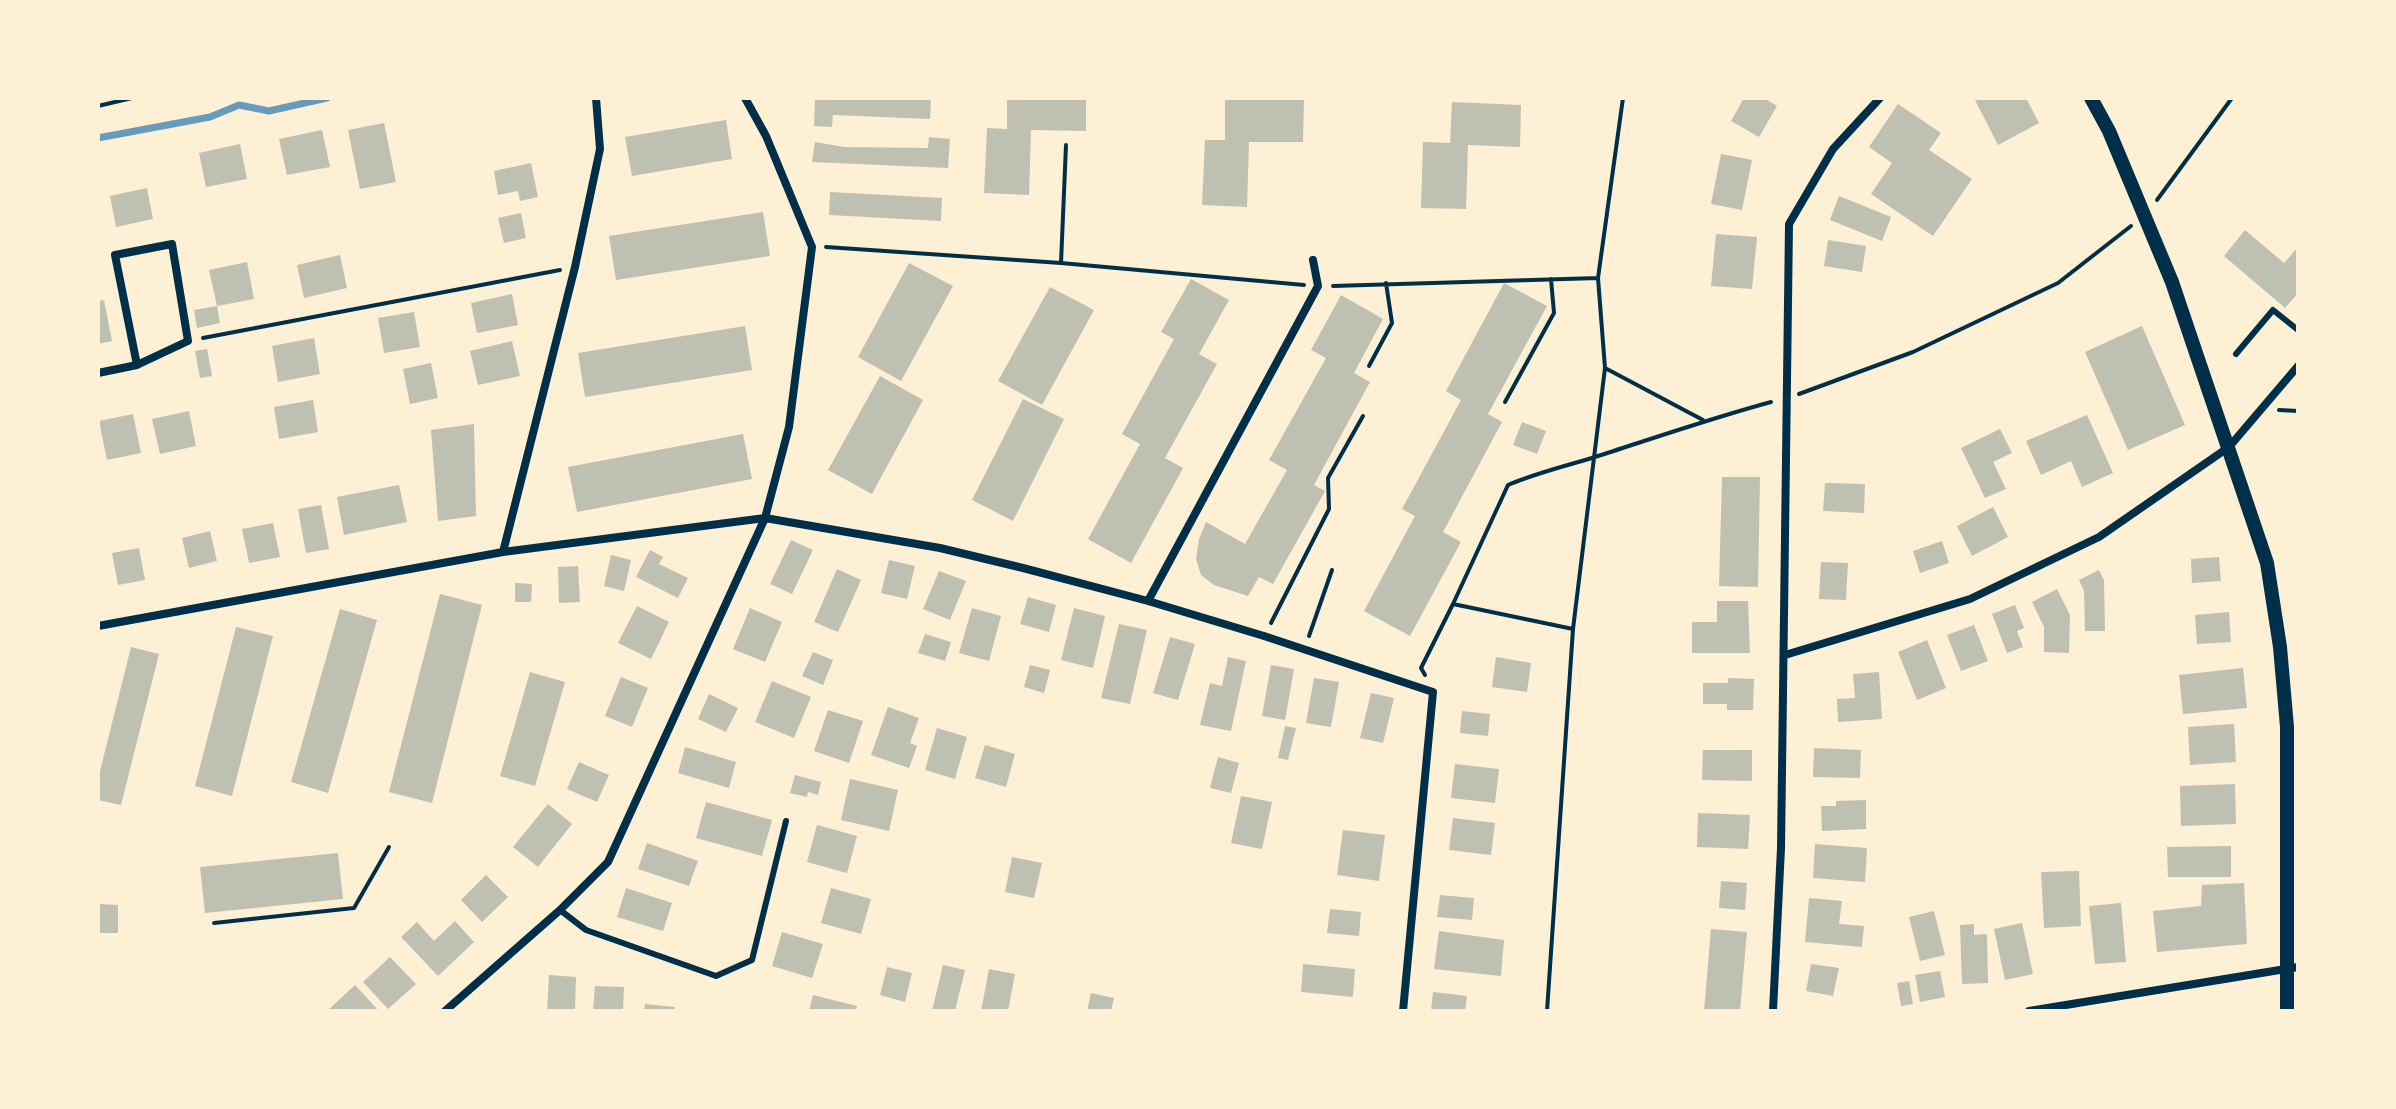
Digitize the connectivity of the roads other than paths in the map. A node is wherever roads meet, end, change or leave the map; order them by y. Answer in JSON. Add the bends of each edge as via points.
{"nodes":[{"id":1,"x":596,"y":98,"type":"edge"},
{"id":2,"x":745,"y":98,"type":"edge"},
{"id":3,"x":1880,"y":98,"type":"edge"},
{"id":4,"x":2091,"y":98,"type":"edge"},
{"id":5,"x":1313,"y":260,"type":"dead end"},
{"id":6,"x":2298,"y":330,"type":"edge"},
{"id":7,"x":2236,"y":354,"type":"dead end"},
{"id":8,"x":137,"y":365,"type":"junction"},
{"id":9,"x":2298,"y":366,"type":"edge"},
{"id":10,"x":98,"y":373,"type":"edge"},
{"id":11,"x":2229,"y":447,"type":"junction"},
{"id":12,"x":765,"y":518,"type":"junction"},
{"id":13,"x":503,"y":552,"type":"junction"},
{"id":14,"x":1148,"y":601,"type":"junction"},
{"id":15,"x":98,"y":626,"type":"edge"},
{"id":16,"x":1785,"y":655,"type":"junction"},
{"id":17,"x":786,"y":821,"type":"dead end"},
{"id":18,"x":560,"y":910,"type":"junction"},
{"id":19,"x":2293,"y":968,"type":"edge"},
{"id":20,"x":445,"y":1011,"type":"edge"},
{"id":21,"x":1403,"y":1011,"type":"edge"},
{"id":22,"x":1773,"y":1011,"type":"edge"},
{"id":23,"x":2029,"y":1011,"type":"edge"},
{"id":24,"x":2287,"y":1011,"type":"edge"}],
"edges":[{"from":1,"to":13,"type":"street","via":[[600,149]]},
{"from":2,"to":12,"type":"street","via":[[812,247],[789,427]]},
{"from":3,"to":16,"type":"street","via":[[1833,149],[1789,224]]},
{"from":4,"to":11,"type":"street","via":[[2172,282]]},
{"from":5,"to":14,"type":"street","via":[[1318,286]]},
{"from":6,"to":7,"type":"lane","via":[[2273,310]]},
{"from":8,"to":8,"type":"street","via":[[188,341],[172,244],[115,255]]},
{"from":8,"to":10,"type":"street"},
{"from":9,"to":11,"type":"street"},
{"from":11,"to":16,"type":"street","via":[[2099,537],[1970,599]]},
{"from":11,"to":19,"type":"street","via":[[2267,563],[2280,647]]},
{"from":12,"to":13,"type":"street"},
{"from":12,"to":14,"type":"street","via":[[940,548]]},
{"from":12,"to":18,"type":"street","via":[[608,862]]},
{"from":13,"to":15,"type":"street"},
{"from":14,"to":21,"type":"street","via":[[1433,692]]},
{"from":16,"to":22,"type":"street"},
{"from":17,"to":18,"type":"lane","via":[[752,960],[716,976],[586,930]]},
{"from":18,"to":20,"type":"street"},
{"from":19,"to":23,"type":"street"},
{"from":19,"to":24,"type":"street"}]}
